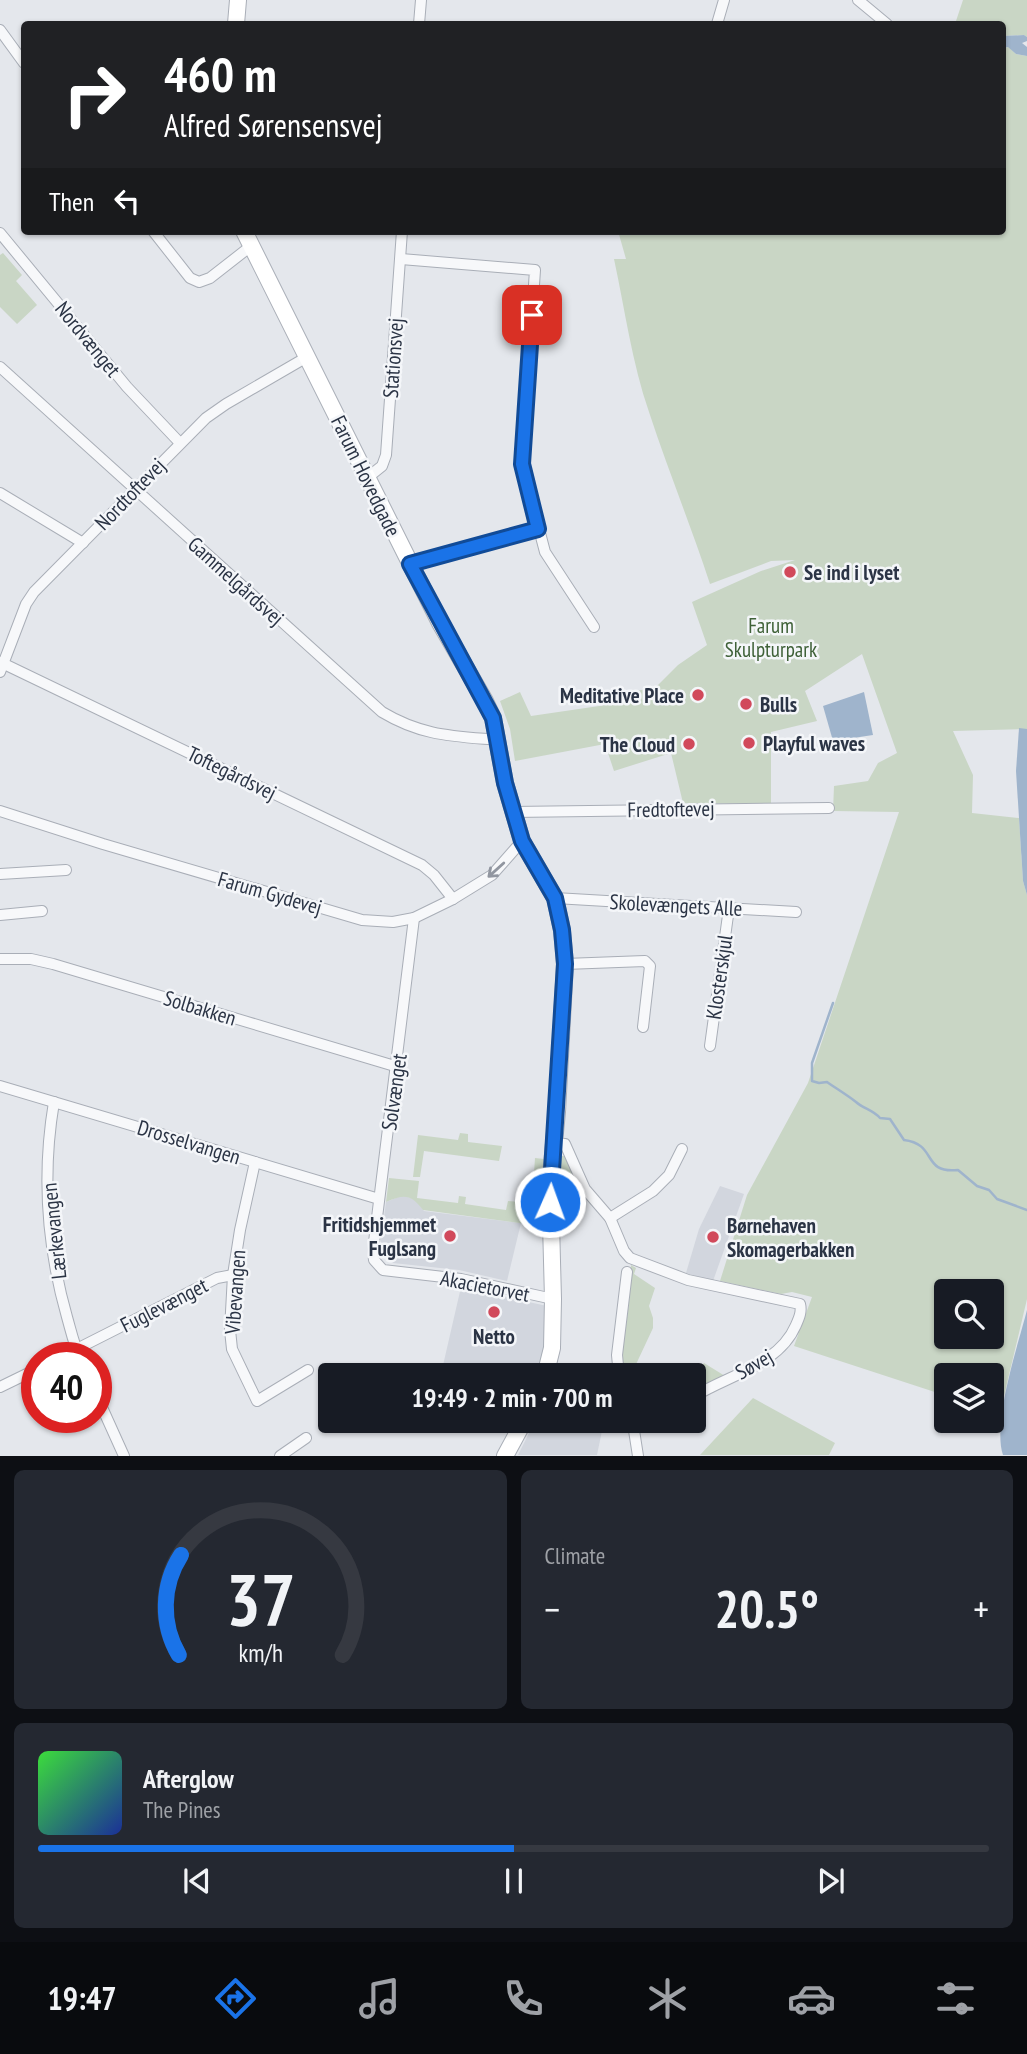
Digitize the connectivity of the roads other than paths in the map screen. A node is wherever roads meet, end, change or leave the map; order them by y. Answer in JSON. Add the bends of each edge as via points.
{"nodes":[{"id":1,"x":239,"y":0,"type":"edge"},
{"id":2,"x":421,"y":0,"type":"edge"},
{"id":3,"x":724,"y":0,"type":"edge"},
{"id":4,"x":858,"y":0,"type":"edge"},
{"id":5,"x":236,"y":21,"type":"edge"},
{"id":6,"x":419,"y":21,"type":"edge"},
{"id":7,"x":719,"y":21,"type":"edge"},
{"id":8,"x":883,"y":21,"type":"edge"},
{"id":9,"x":0,"y":30,"type":"edge"},
{"id":10,"x":21,"y":59,"type":"edge"},
{"id":11,"x":0,"y":233,"type":"edge"},
{"id":12,"x":156,"y":235,"type":"edge"},
{"id":13,"x":246,"y":235,"type":"edge"},
{"id":14,"x":402,"y":235,"type":"edge"},
{"id":15,"x":251,"y":246,"type":"junction"},
{"id":16,"x":401,"y":259,"type":"junction"},
{"id":17,"x":307,"y":357,"type":"junction"},
{"id":18,"x":0,"y":367,"type":"edge"},
{"id":19,"x":180,"y":443,"type":"junction"},
{"id":20,"x":367,"y":478,"type":"junction"},
{"id":21,"x":134,"y":489,"type":"junction"},
{"id":22,"x":0,"y":494,"type":"edge"},
{"id":23,"x":538,"y":529,"type":"junction"},
{"id":24,"x":83,"y":543,"type":"junction"},
{"id":25,"x":410,"y":564,"type":"junction"},
{"id":26,"x":594,"y":627,"type":"dead end"},
{"id":27,"x":1,"y":666,"type":"edge"},
{"id":28,"x":498,"y":740,"type":"junction"},
{"id":29,"x":829,"y":808,"type":"dead end"},
{"id":30,"x":0,"y":811,"type":"edge"},
{"id":31,"x":512,"y":812,"type":"junction"},
{"id":32,"x":522,"y":841,"type":"junction"},
{"id":33,"x":66,"y":870,"type":"dead end"},
{"id":34,"x":0,"y":874,"type":"edge"},
{"id":35,"x":555,"y":898,"type":"junction"},
{"id":36,"x":453,"y":899,"type":"junction"},
{"id":37,"x":729,"y":908,"type":"junction"},
{"id":38,"x":42,"y":911,"type":"dead end"},
{"id":39,"x":796,"y":912,"type":"dead end"},
{"id":40,"x":0,"y":915,"type":"edge"},
{"id":41,"x":414,"y":918,"type":"junction"},
{"id":42,"x":0,"y":960,"type":"edge"},
{"id":43,"x":565,"y":964,"type":"junction"},
{"id":44,"x":643,"y":1027,"type":"dead end"},
{"id":45,"x":710,"y":1046,"type":"dead end"},
{"id":46,"x":397,"y":1067,"type":"junction"},
{"id":47,"x":0,"y":1086,"type":"edge"},
{"id":48,"x":54,"y":1102,"type":"junction"},
{"id":49,"x":554,"y":1143,"type":"junction"},
{"id":50,"x":682,"y":1149,"type":"dead end"},
{"id":51,"x":256,"y":1162,"type":"junction"},
{"id":52,"x":379,"y":1199,"type":"junction"},
{"id":53,"x":610,"y":1218,"type":"junction"},
{"id":54,"x":377,"y":1265,"type":"joint"},
{"id":55,"x":627,"y":1272,"type":"dead end"},
{"id":56,"x":233,"y":1275,"type":"junction"},
{"id":57,"x":553,"y":1299,"type":"junction"},
{"id":58,"x":75,"y":1342,"type":"edge"},
{"id":59,"x":100,"y":1342,"type":"edge"},
{"id":60,"x":548,"y":1363,"type":"edge"},
{"id":61,"x":618,"y":1363,"type":"edge"},
{"id":62,"x":308,"y":1370,"type":"dead end"},
{"id":63,"x":21,"y":1377,"type":"edge"},
{"id":64,"x":0,"y":1387,"type":"edge"},
{"id":65,"x":706,"y":1390,"type":"edge"},
{"id":66,"x":112,"y":1429,"type":"edge"},
{"id":67,"x":517,"y":1433,"type":"edge"},
{"id":68,"x":633,"y":1433,"type":"edge"},
{"id":69,"x":306,"y":1438,"type":"dead end"},
{"id":70,"x":124,"y":1455,"type":"edge"},
{"id":71,"x":280,"y":1455,"type":"edge"},
{"id":72,"x":505,"y":1455,"type":"edge"},
{"id":73,"x":638,"y":1455,"type":"edge"}],
"edges":[{"from":1,"to":5,"type":"street"},
{"from":2,"to":6,"type":"street"},
{"from":3,"to":7,"type":"street"},
{"from":4,"to":8,"type":"street"},
{"from":9,"to":10,"type":"street"},
{"from":11,"to":19,"type":"street","name":"Nordvænget","via":[[127,387]]},
{"from":12,"to":15,"type":"street","via":[[190,278],[199,282]]},
{"from":13,"to":15,"type":"street","name":"Farum Hovedgade"},
{"from":14,"to":16,"type":"street","name":"Stationsvej"},
{"from":15,"to":17,"type":"street","name":"Farum Hovedgade"},
{"from":16,"to":20,"type":"street","name":"Stationsvej","via":[[386,455],[382,466]]},
{"from":16,"to":23,"type":"street","via":[[535,270],[522,464]]},
{"from":17,"to":19,"type":"street","name":"Nordtoftevej","via":[[226,404]]},
{"from":17,"to":20,"type":"street","name":"Farum Hovedgade"},
{"from":18,"to":21,"type":"street","name":"Gammelgårdsvej"},
{"from":19,"to":21,"type":"street","name":"Nordtoftevej"},
{"from":20,"to":25,"type":"street","name":"Farum Hovedgade"},
{"from":21,"to":24,"type":"street","name":"Nordtoftevej"},
{"from":21,"to":28,"type":"street","name":"Gammelgårdsvej","via":[[382,712],[422,731]]},
{"from":22,"to":24,"type":"street"},
{"from":23,"to":25,"type":"street"},
{"from":23,"to":26,"type":"street","via":[[545,552]]},
{"from":24,"to":27,"type":"street","name":"Nordtoftevej","via":[[26,604]]},
{"from":25,"to":28,"type":"street","name":"Farum Hovedgade","via":[[485,701]]},
{"from":27,"to":36,"type":"street","name":"Toftegårdsvej","via":[[422,865]]},
{"from":28,"to":31,"type":"street","name":"Farum Hovedgade"},
{"from":29,"to":31,"type":"street","name":"Fredtoftevej"},
{"from":30,"to":41,"type":"street","name":"Farum Gydevej","via":[[362,920]]},
{"from":31,"to":32,"type":"street","name":"Farum Hovedgade"},
{"from":32,"to":35,"type":"street","name":"Farum Hovedgade"},
{"from":32,"to":36,"type":"street","name":"Farum Gydevej","one_way":true,"via":[[500,868]]},
{"from":33,"to":34,"type":"street"},
{"from":35,"to":37,"type":"street","name":"Skolevængets Alle"},
{"from":35,"to":43,"type":"street","name":"Farum Hovedgade"},
{"from":36,"to":41,"type":"street","name":"Farum Gydevej"},
{"from":37,"to":39,"type":"street","name":"Skolevængets Alle"},
{"from":37,"to":45,"type":"street","name":"Klosterskjul"},
{"from":38,"to":40,"type":"street"},
{"from":41,"to":46,"type":"street","name":"Solvænget"},
{"from":42,"to":46,"type":"street","name":"Solbakken","via":[[53,964]]},
{"from":43,"to":44,"type":"street","via":[[645,961],[650,966]]},
{"from":43,"to":49,"type":"street","name":"Farum Hovedgade"},
{"from":46,"to":52,"type":"street","name":"Solvænget"},
{"from":47,"to":48,"type":"street","name":"Drosselvangen"},
{"from":48,"to":51,"type":"street","name":"Drosselvangen"},
{"from":48,"to":58,"type":"street","name":"Lærkevangen","via":[[47,1189],[50,1228],[60,1292]]},
{"from":49,"to":53,"type":"street","via":[[565,1144],[585,1189]]},
{"from":49,"to":57,"type":"street","name":"Farum Hovedgade","via":[[550,1185]]},
{"from":50,"to":53,"type":"street","via":[[669,1175],[653,1191]]},
{"from":51,"to":52,"type":"street","name":"Drosselvangen"},
{"from":51,"to":56,"type":"street","name":"Vibevangen"},
{"from":52,"to":54,"type":"street","name":"Solvænget","via":[[373,1250]]},
{"from":53,"to":65,"type":"street","name":"Søvej","via":[[629,1258],[711,1286],[800,1304],[799,1318],[783,1347]]},
{"from":54,"to":57,"type":"street","name":"Akacietorvet","via":[[383,1270],[461,1279]]},
{"from":55,"to":61,"type":"street"},
{"from":56,"to":59,"type":"street","name":"Fuglevænget","via":[[217,1278]]},
{"from":56,"to":62,"type":"street","name":"Vibevangen","via":[[232,1349],[257,1401]]},
{"from":57,"to":60,"type":"street","name":"Farum Hovedgade"},
{"from":63,"to":64,"type":"street"},
{"from":66,"to":70,"type":"street"},
{"from":67,"to":72,"type":"street"},
{"from":68,"to":73,"type":"street"},
{"from":69,"to":71,"type":"street"}]}
